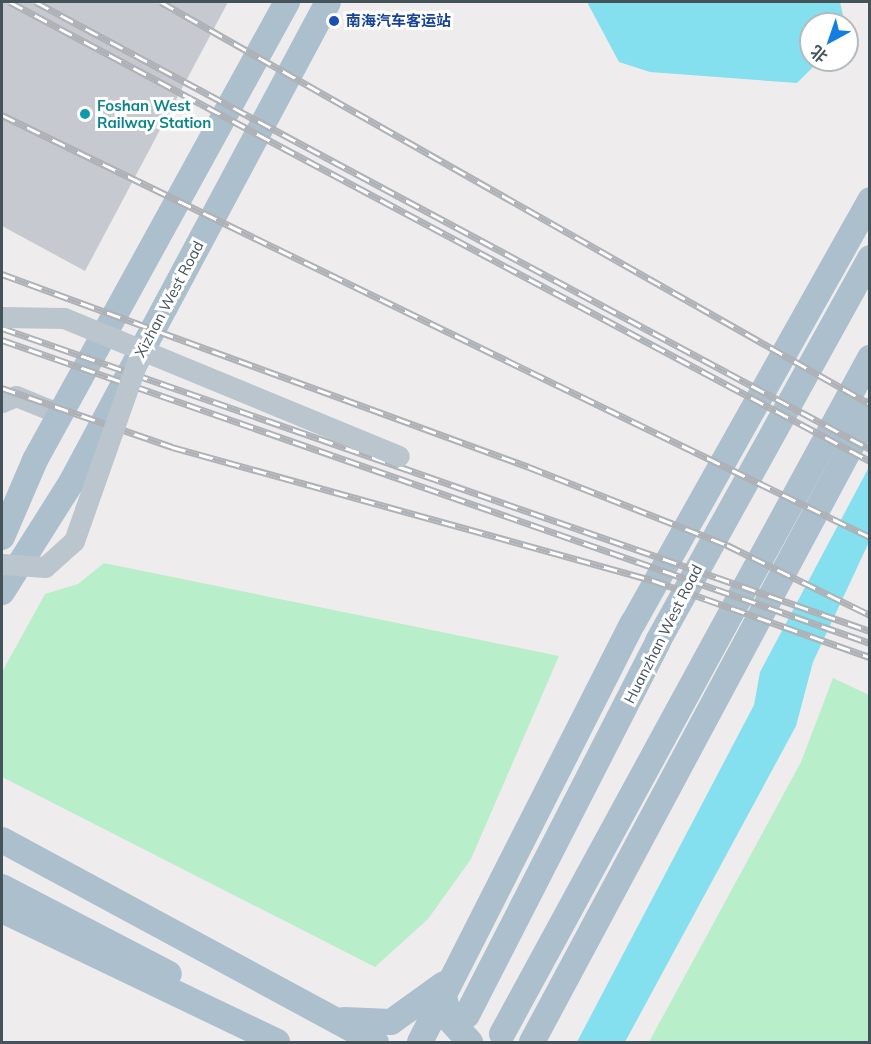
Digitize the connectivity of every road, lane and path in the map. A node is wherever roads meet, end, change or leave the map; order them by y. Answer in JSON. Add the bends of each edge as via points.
{"nodes":[{"id":1,"x":287,"y":2,"type":"edge"},
{"id":2,"x":328,"y":2,"type":"edge"},
{"id":3,"x":870,"y":200,"type":"edge"},
{"id":4,"x":870,"y":258,"type":"edge"},
{"id":5,"x":2,"y":317,"type":"edge"},
{"id":6,"x":139,"y":356,"type":"junction"},
{"id":7,"x":870,"y":358,"type":"edge"},
{"id":8,"x":2,"y":402,"type":"edge"},
{"id":9,"x":870,"y":411,"type":"edge"},
{"id":10,"x":60,"y":414,"type":"junction"},
{"id":11,"x":399,"y":456,"type":"dead end"},
{"id":12,"x":35,"y":460,"type":"junction"},
{"id":13,"x":2,"y":496,"type":"edge"},
{"id":14,"x":2,"y":535,"type":"edge"},
{"id":15,"x":29,"y":549,"type":"junction"},
{"id":16,"x":2,"y":564,"type":"edge"},
{"id":17,"x":2,"y":592,"type":"edge"},
{"id":18,"x":2,"y":824,"type":"edge"},
{"id":19,"x":2,"y":840,"type":"edge"},
{"id":20,"x":71,"y":879,"type":"junction"},
{"id":21,"x":2,"y":887,"type":"edge"},
{"id":22,"x":2,"y":910,"type":"edge"},
{"id":23,"x":457,"y":972,"type":"junction"},
{"id":24,"x":444,"y":997,"type":"junction"},
{"id":25,"x":323,"y":1015,"type":"junction"},
{"id":26,"x":467,"y":1015,"type":"dead end"},
{"id":27,"x":244,"y":1025,"type":"junction"},
{"id":28,"x":502,"y":1034,"type":"dead end"},
{"id":29,"x":536,"y":1038,"type":"edge"},
{"id":30,"x":277,"y":1042,"type":"edge"},
{"id":31,"x":376,"y":1042,"type":"edge"},
{"id":32,"x":420,"y":1042,"type":"edge"},
{"id":33,"x":470,"y":1042,"type":"edge"}],
"edges":[{"from":1,"to":10,"type":"main road"},
{"from":2,"to":6,"type":"main road","name":"Xizhan West Road"},
{"from":3,"to":23,"type":"main road","via":[[633,623]]},
{"from":4,"to":26,"type":"main road","name":"Huanzhan West Road","via":[[663,631]]},
{"from":5,"to":11,"type":"street","bridge":true,"via":[[63,318]]},
{"from":6,"to":15,"type":"main road","name":"Xizhan West Road"},
{"from":6,"to":16,"type":"street","bridge":true,"via":[[74,541],[45,567]]},
{"from":7,"to":28,"type":"main road"},
{"from":8,"to":10,"type":"street","via":[[15,396]]},
{"from":9,"to":29,"type":"main road"},
{"from":10,"to":12,"type":"main road"},
{"from":12,"to":13,"type":"main road"},
{"from":12,"to":14,"type":"main road"},
{"from":14,"to":15,"type":"street"},
{"from":15,"to":17,"type":"main road","name":"Xizhan West Road"},
{"from":18,"to":20,"type":"main road"},
{"from":19,"to":20,"type":"main road"},
{"from":20,"to":25,"type":"main road"},
{"from":21,"to":27,"type":"main road","via":[[166,972]]},
{"from":22,"to":27,"type":"main road"},
{"from":23,"to":24,"type":"main road"},
{"from":23,"to":25,"type":"main road","via":[[419,1007],[392,1022],[356,1023]]},
{"from":24,"to":32,"type":"main road"},
{"from":24,"to":33,"type":"main road","via":[[450,1020]]},
{"from":25,"to":31,"type":"main road"},
{"from":27,"to":30,"type":"main road"}]}
